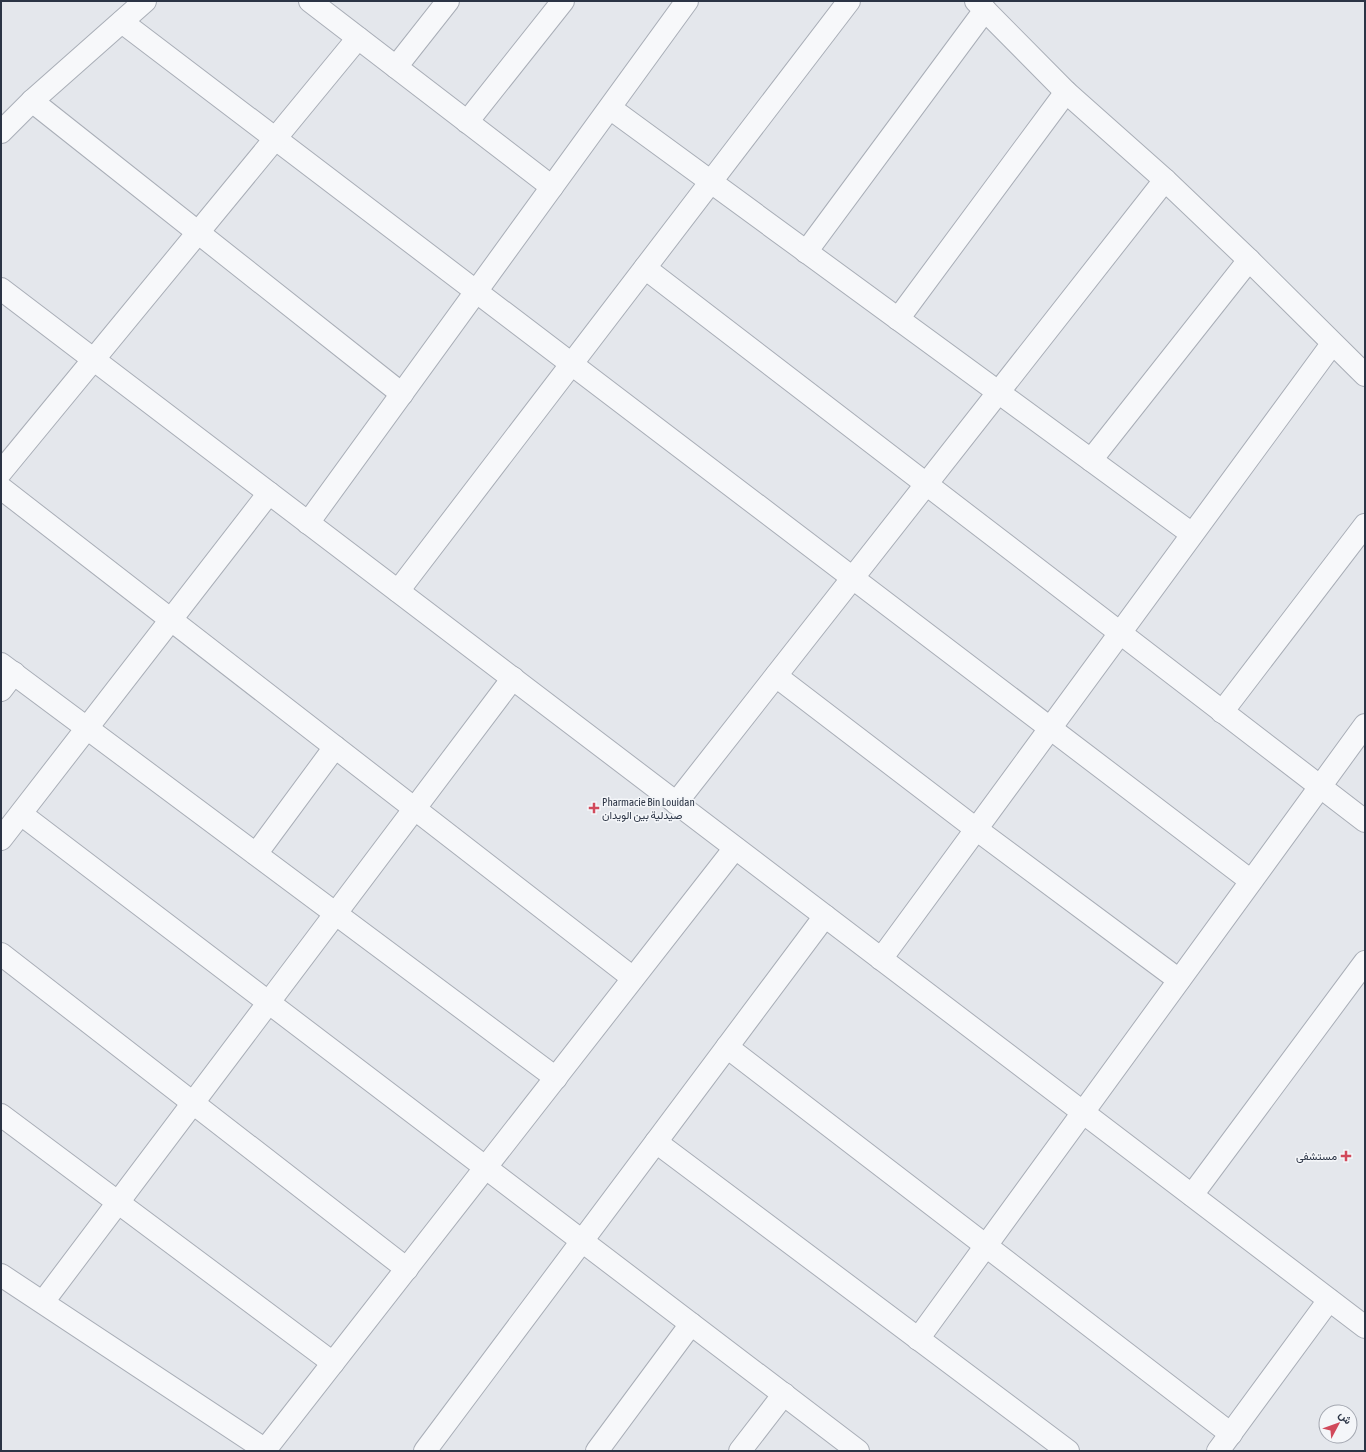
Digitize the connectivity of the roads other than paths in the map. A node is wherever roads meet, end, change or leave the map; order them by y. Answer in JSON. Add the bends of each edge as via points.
{"nodes":[{"id":1,"x":145,"y":1,"type":"edge"},
{"id":2,"x":448,"y":1,"type":"edge"},
{"id":3,"x":563,"y":1,"type":"edge"},
{"id":4,"x":687,"y":1,"type":"edge"},
{"id":5,"x":849,"y":1,"type":"edge"},
{"id":6,"x":319,"y":4,"type":"edge"},
{"id":7,"x":980,"y":6,"type":"edge"},
{"id":8,"x":122,"y":22,"type":"junction"},
{"id":9,"x":358,"y":38,"type":"junction"},
{"id":10,"x":396,"y":67,"type":"junction"},
{"id":11,"x":1066,"y":92,"type":"junction"},
{"id":12,"x":32,"y":101,"type":"junction"},
{"id":13,"x":610,"y":108,"type":"junction"},
{"id":14,"x":467,"y":122,"type":"junction"},
{"id":15,"x":1,"y":132,"type":"edge"},
{"id":16,"x":275,"y":138,"type":"junction"},
{"id":17,"x":1165,"y":180,"type":"junction"},
{"id":18,"x":710,"y":182,"type":"junction"},
{"id":19,"x":552,"y":187,"type":"junction"},
{"id":20,"x":198,"y":232,"type":"junction"},
{"id":21,"x":806,"y":252,"type":"junction"},
{"id":22,"x":1249,"y":260,"type":"junction"},
{"id":23,"x":645,"y":268,"type":"junction"},
{"id":24,"x":1,"y":288,"type":"edge"},
{"id":25,"x":476,"y":291,"type":"junction"},
{"id":26,"x":898,"y":319,"type":"junction"},
{"id":27,"x":1332,"y":344,"type":"junction"},
{"id":28,"x":94,"y":359,"type":"junction"},
{"id":29,"x":572,"y":364,"type":"junction"},
{"id":30,"x":1365,"y":375,"type":"edge"},
{"id":31,"x":998,"y":393,"type":"junction"},
{"id":32,"x":402,"y":394,"type":"junction"},
{"id":33,"x":1091,"y":460,"type":"junction"},
{"id":34,"x":1,"y":472,"type":"edge"},
{"id":35,"x":926,"y":485,"type":"junction"},
{"id":36,"x":1,"y":488,"type":"edge"},
{"id":37,"x":269,"y":493,"type":"junction"},
{"id":38,"x":308,"y":523,"type":"junction"},
{"id":39,"x":1365,"y":525,"type":"edge"},
{"id":40,"x":1192,"y":534,"type":"junction"},
{"id":41,"x":853,"y":578,"type":"junction"},
{"id":42,"x":398,"y":591,"type":"junction"},
{"id":43,"x":171,"y":620,"type":"junction"},
{"id":44,"x":1120,"y":633,"type":"junction"},
{"id":45,"x":5,"y":676,"type":"edge"},
{"id":46,"x":776,"y":676,"type":"junction"},
{"id":47,"x":513,"y":678,"type":"junction"},
{"id":48,"x":1222,"y":712,"type":"junction"},
{"id":49,"x":1365,"y":725,"type":"edge"},
{"id":50,"x":87,"y":728,"type":"junction"},
{"id":51,"x":1050,"y":728,"type":"junction"},
{"id":52,"x":335,"y":747,"type":"junction"},
{"id":53,"x":1320,"y":787,"type":"junction"},
{"id":54,"x":676,"y":803,"type":"junction"},
{"id":55,"x":414,"y":809,"type":"junction"},
{"id":56,"x":21,"y":814,"type":"junction"},
{"id":57,"x":1365,"y":821,"type":"edge"},
{"id":58,"x":976,"y":829,"type":"junction"},
{"id":59,"x":1,"y":839,"type":"edge"},
{"id":60,"x":735,"y":848,"type":"junction"},
{"id":61,"x":256,"y":854,"type":"junction"},
{"id":62,"x":1251,"y":881,"type":"junction"},
{"id":63,"x":335,"y":913,"type":"junction"},
{"id":64,"x":825,"y":916,"type":"junction"},
{"id":65,"x":1,"y":954,"type":"edge"},
{"id":66,"x":881,"y":959,"type":"junction"},
{"id":67,"x":1365,"y":962,"type":"edge"},
{"id":68,"x":633,"y":978,"type":"junction"},
{"id":69,"x":1180,"y":980,"type":"junction"},
{"id":70,"x":269,"y":1002,"type":"junction"},
{"id":71,"x":727,"y":1047,"type":"junction"},
{"id":72,"x":556,"y":1078,"type":"junction"},
{"id":73,"x":193,"y":1103,"type":"junction"},
{"id":74,"x":1083,"y":1112,"type":"junction"},
{"id":75,"x":1,"y":1116,"type":"edge"},
{"id":76,"x":656,"y":1142,"type":"junction"},
{"id":77,"x":486,"y":1167,"type":"junction"},
{"id":78,"x":1192,"y":1195,"type":"junction"},
{"id":79,"x":118,"y":1203,"type":"junction"},
{"id":80,"x":582,"y":1241,"type":"junction"},
{"id":81,"x":986,"y":1246,"type":"junction"},
{"id":82,"x":407,"y":1269,"type":"junction"},
{"id":83,"x":1,"y":1275,"type":"edge"},
{"id":84,"x":1329,"y":1300,"type":"junction"},
{"id":85,"x":43,"y":1302,"type":"junction"},
{"id":86,"x":691,"y":1324,"type":"junction"},
{"id":87,"x":1365,"y":1327,"type":"edge"},
{"id":88,"x":918,"y":1339,"type":"junction"},
{"id":89,"x":333,"y":1363,"type":"junction"},
{"id":90,"x":784,"y":1394,"type":"junction"},
{"id":91,"x":1231,"y":1434,"type":"junction"},
{"id":92,"x":266,"y":1450,"type":"edge"},
{"id":93,"x":425,"y":1451,"type":"edge"},
{"id":94,"x":597,"y":1451,"type":"edge"},
{"id":95,"x":740,"y":1451,"type":"edge"},
{"id":96,"x":858,"y":1451,"type":"edge"},
{"id":97,"x":1068,"y":1451,"type":"edge"},
{"id":98,"x":1218,"y":1451,"type":"edge"}],
"edges":[{"from":1,"to":8,"type":"street"},
{"from":2,"to":10,"type":"street"},
{"from":3,"to":14,"type":"street"},
{"from":4,"to":13,"type":"street"},
{"from":5,"to":18,"type":"street"},
{"from":6,"to":9,"type":"street"},
{"from":7,"to":11,"type":"street"},
{"from":7,"to":21,"type":"street"},
{"from":8,"to":12,"type":"street"},
{"from":8,"to":16,"type":"street"},
{"from":9,"to":10,"type":"street"},
{"from":9,"to":16,"type":"street"},
{"from":10,"to":14,"type":"street"},
{"from":11,"to":17,"type":"street"},
{"from":11,"to":26,"type":"street"},
{"from":12,"to":15,"type":"street"},
{"from":12,"to":20,"type":"street"},
{"from":13,"to":18,"type":"street"},
{"from":13,"to":19,"type":"street"},
{"from":14,"to":19,"type":"street"},
{"from":16,"to":20,"type":"street"},
{"from":16,"to":25,"type":"street"},
{"from":17,"to":22,"type":"street"},
{"from":17,"to":31,"type":"street"},
{"from":18,"to":21,"type":"street"},
{"from":18,"to":23,"type":"street"},
{"from":19,"to":25,"type":"street"},
{"from":20,"to":28,"type":"street"},
{"from":20,"to":32,"type":"street"},
{"from":21,"to":26,"type":"street"},
{"from":22,"to":27,"type":"street"},
{"from":22,"to":33,"type":"street"},
{"from":23,"to":29,"type":"street"},
{"from":23,"to":35,"type":"street"},
{"from":24,"to":28,"type":"street"},
{"from":25,"to":29,"type":"street"},
{"from":25,"to":32,"type":"street"},
{"from":26,"to":31,"type":"street"},
{"from":27,"to":30,"type":"street"},
{"from":27,"to":40,"type":"street"},
{"from":28,"to":34,"type":"street"},
{"from":28,"to":37,"type":"street"},
{"from":29,"to":41,"type":"street"},
{"from":29,"to":42,"type":"street"},
{"from":31,"to":33,"type":"street"},
{"from":31,"to":35,"type":"street"},
{"from":32,"to":38,"type":"street"},
{"from":33,"to":40,"type":"street"},
{"from":35,"to":41,"type":"street"},
{"from":35,"to":44,"type":"street"},
{"from":36,"to":43,"type":"street"},
{"from":37,"to":38,"type":"street"},
{"from":37,"to":43,"type":"street"},
{"from":38,"to":42,"type":"street"},
{"from":39,"to":48,"type":"street"},
{"from":40,"to":44,"type":"street"},
{"from":41,"to":46,"type":"street"},
{"from":41,"to":51,"type":"street"},
{"from":42,"to":47,"type":"street"},
{"from":43,"to":50,"type":"street"},
{"from":43,"to":52,"type":"street"},
{"from":44,"to":48,"type":"street"},
{"from":44,"to":51,"type":"street"},
{"from":45,"to":50,"type":"street"},
{"from":46,"to":54,"type":"street"},
{"from":46,"to":58,"type":"street"},
{"from":47,"to":54,"type":"street"},
{"from":47,"to":55,"type":"street"},
{"from":48,"to":53,"type":"street"},
{"from":49,"to":53,"type":"street"},
{"from":50,"to":56,"type":"street"},
{"from":50,"to":61,"type":"street"},
{"from":51,"to":58,"type":"street"},
{"from":51,"to":62,"type":"street"},
{"from":52,"to":55,"type":"street"},
{"from":52,"to":61,"type":"street"},
{"from":53,"to":57,"type":"street"},
{"from":53,"to":62,"type":"street"},
{"from":54,"to":60,"type":"street"},
{"from":55,"to":63,"type":"street"},
{"from":55,"to":68,"type":"street"},
{"from":56,"to":59,"type":"street"},
{"from":56,"to":70,"type":"street"},
{"from":58,"to":66,"type":"street"},
{"from":58,"to":69,"type":"street"},
{"from":60,"to":64,"type":"street"},
{"from":60,"to":68,"type":"street"},
{"from":61,"to":63,"type":"street"},
{"from":62,"to":69,"type":"street"},
{"from":63,"to":70,"type":"street"},
{"from":63,"to":72,"type":"street"},
{"from":64,"to":66,"type":"street"},
{"from":64,"to":71,"type":"street"},
{"from":65,"to":73,"type":"street"},
{"from":66,"to":74,"type":"street"},
{"from":67,"to":78,"type":"street"},
{"from":68,"to":72,"type":"street"},
{"from":69,"to":74,"type":"street"},
{"from":70,"to":73,"type":"street"},
{"from":70,"to":77,"type":"street"},
{"from":71,"to":76,"type":"street"},
{"from":71,"to":81,"type":"street"},
{"from":72,"to":77,"type":"street"},
{"from":73,"to":79,"type":"street"},
{"from":73,"to":82,"type":"street"},
{"from":74,"to":78,"type":"street"},
{"from":74,"to":81,"type":"street"},
{"from":75,"to":79,"type":"street"},
{"from":76,"to":80,"type":"street"},
{"from":76,"to":88,"type":"street"},
{"from":77,"to":80,"type":"street"},
{"from":77,"to":82,"type":"street"},
{"from":78,"to":84,"type":"street"},
{"from":79,"to":85,"type":"street"},
{"from":79,"to":89,"type":"street"},
{"from":80,"to":86,"type":"street"},
{"from":80,"to":93,"type":"street"},
{"from":81,"to":88,"type":"street"},
{"from":81,"to":91,"type":"street"},
{"from":82,"to":89,"type":"street"},
{"from":83,"to":85,"type":"street"},
{"from":84,"to":87,"type":"street"},
{"from":84,"to":91,"type":"street"},
{"from":85,"to":92,"type":"street"},
{"from":86,"to":90,"type":"street"},
{"from":86,"to":94,"type":"street"},
{"from":88,"to":97,"type":"street"},
{"from":89,"to":92,"type":"street"},
{"from":90,"to":95,"type":"street"},
{"from":90,"to":96,"type":"street"},
{"from":91,"to":98,"type":"street"}]}
